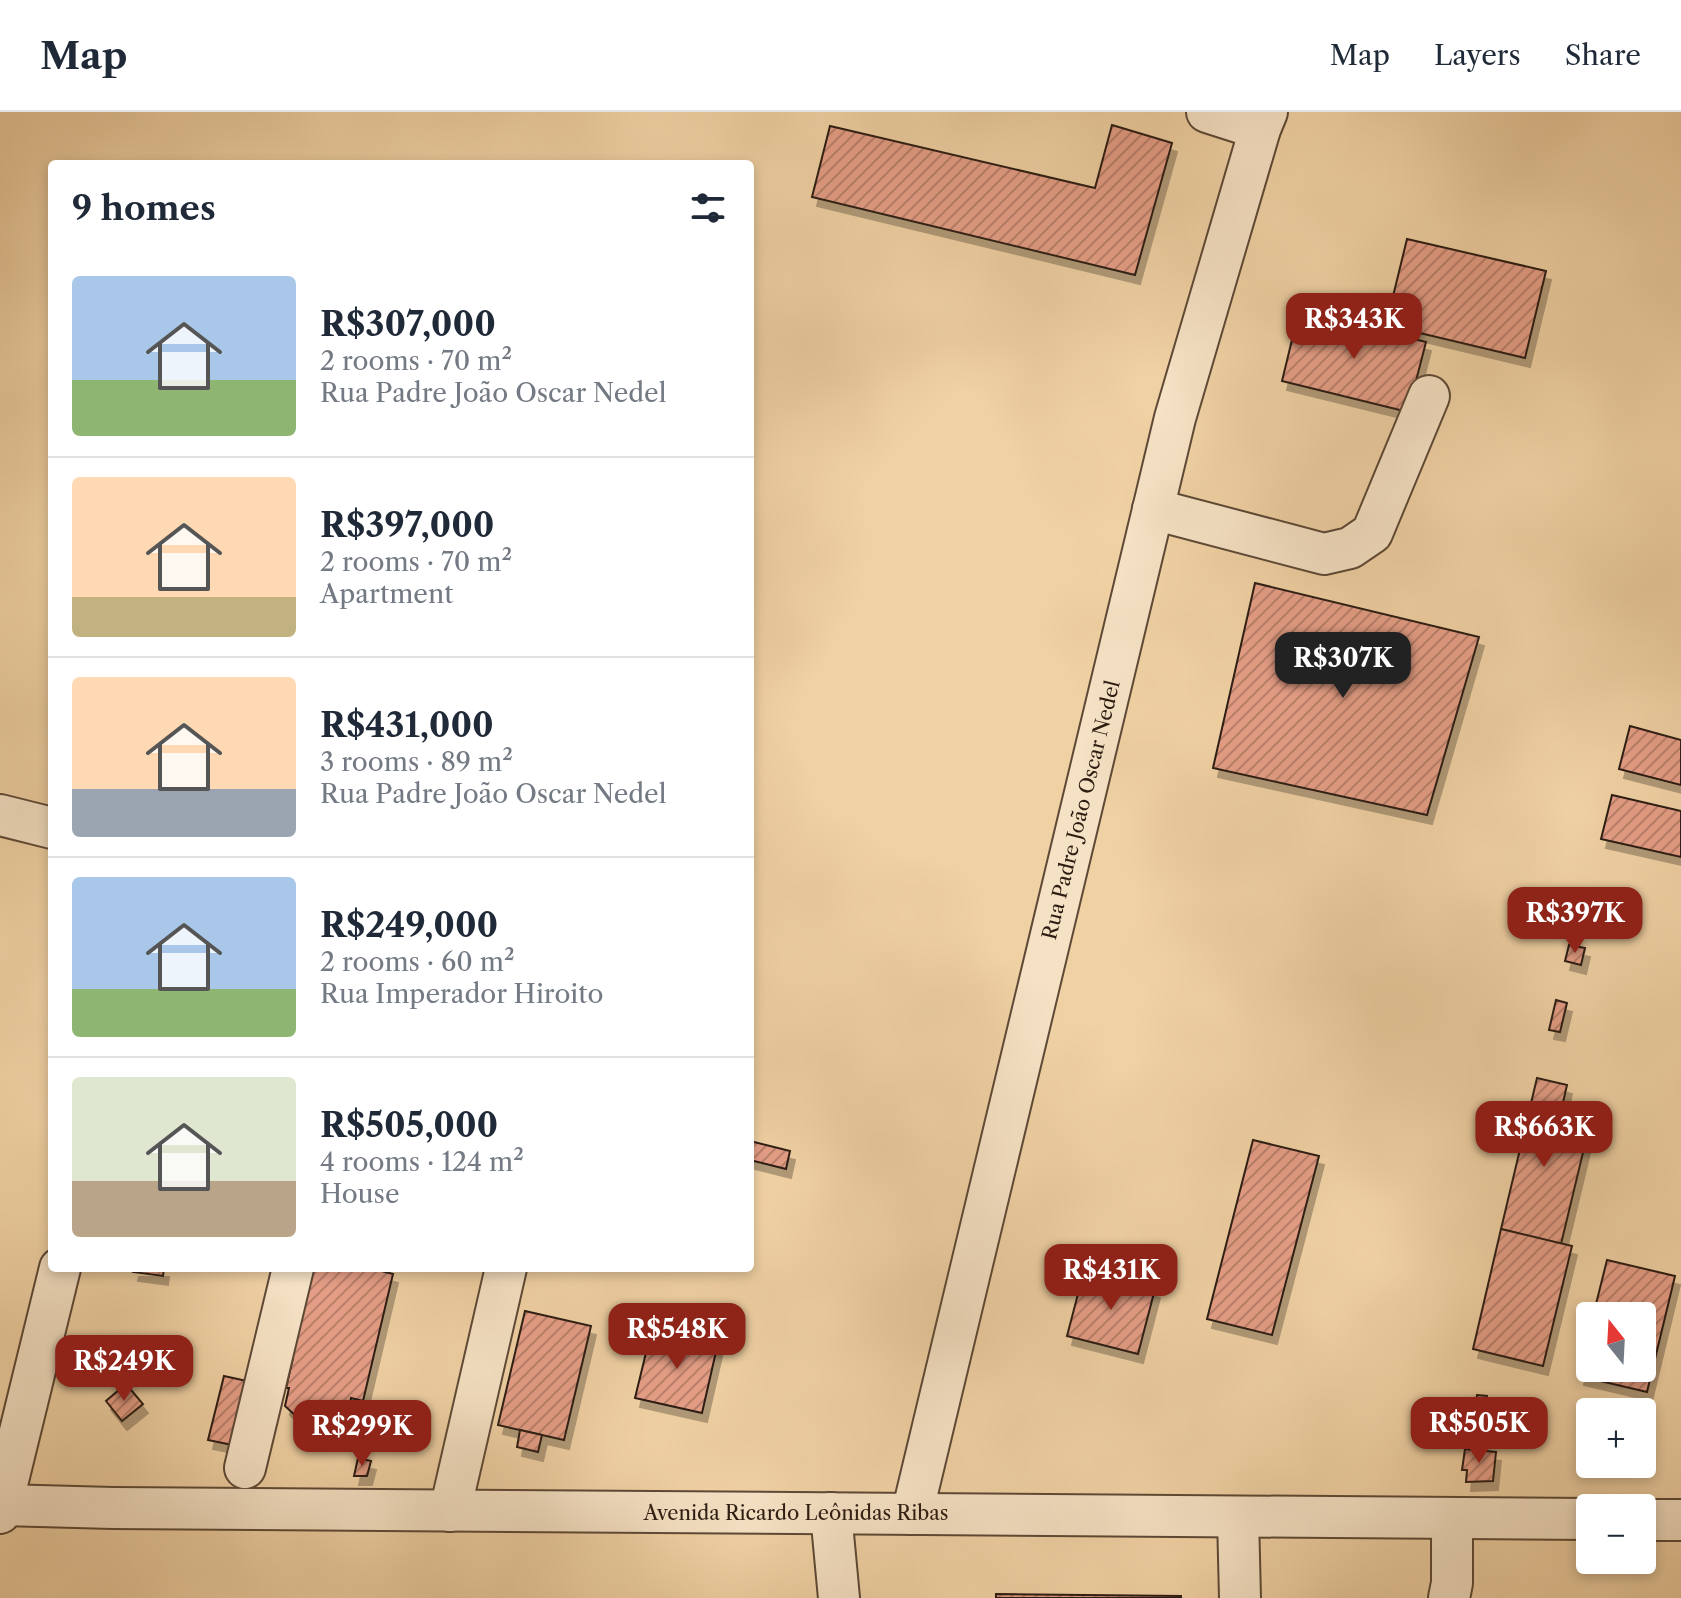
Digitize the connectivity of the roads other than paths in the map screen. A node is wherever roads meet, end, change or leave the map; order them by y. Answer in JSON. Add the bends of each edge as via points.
{"nodes":[{"id":1,"x":1207,"y":112,"type":"edge"},
{"id":2,"x":1264,"y":120,"type":"edge"},
{"id":3,"x":1429,"y":396,"type":"dead end"},
{"id":4,"x":1153,"y":509,"type":"junction"},
{"id":5,"x":0,"y":815,"type":"edge"},
{"id":6,"x":48,"y":827,"type":"edge"},
{"id":7,"x":59,"y":1272,"type":"edge"},
{"id":8,"x":292,"y":1272,"type":"edge"},
{"id":9,"x":505,"y":1272,"type":"edge"},
{"id":10,"x":245,"y":1468,"type":"dead end"},
{"id":11,"x":1,"y":1509,"type":"edge"},
{"id":12,"x":450,"y":1511,"type":"junction"},
{"id":13,"x":831,"y":1513,"type":"junction"},
{"id":14,"x":912,"y":1514,"type":"junction"},
{"id":15,"x":1238,"y":1517,"type":"junction"},
{"id":16,"x":1452,"y":1518,"type":"junction"},
{"id":17,"x":1576,"y":1519,"type":"edge"},
{"id":18,"x":1656,"y":1520,"type":"edge"},
{"id":19,"x":1681,"y":1520,"type":"edge"},
{"id":20,"x":839,"y":1598,"type":"edge"},
{"id":21,"x":1240,"y":1598,"type":"edge"},
{"id":22,"x":1449,"y":1598,"type":"edge"}],
"edges":[{"from":1,"to":2,"type":"street"},
{"from":2,"to":4,"type":"street","name":"Rua Padre João Oscar Nedel"},
{"from":3,"to":4,"type":"street","via":[[1372,533],[1350,548],[1324,554]]},
{"from":4,"to":14,"type":"street","name":"Rua Padre João Oscar Nedel"},
{"from":5,"to":6,"type":"street"},
{"from":7,"to":11,"type":"street"},
{"from":8,"to":10,"type":"street"},
{"from":9,"to":12,"type":"street"},
{"from":11,"to":12,"type":"street","name":"Avenida Ricardo Leônidas Ribas"},
{"from":12,"to":13,"type":"street","name":"Avenida Ricardo Leônidas Ribas"},
{"from":13,"to":14,"type":"street","name":"Avenida Ricardo Leônidas Ribas"},
{"from":13,"to":20,"type":"street"},
{"from":14,"to":15,"type":"street","name":"Avenida Ricardo Leônidas Ribas"},
{"from":15,"to":16,"type":"street","name":"Avenida Ricardo Leônidas Ribas"},
{"from":15,"to":21,"type":"street"},
{"from":16,"to":17,"type":"street","name":"Avenida Ricardo Leônidas Ribas"},
{"from":16,"to":22,"type":"street"},
{"from":18,"to":19,"type":"street"}]}
